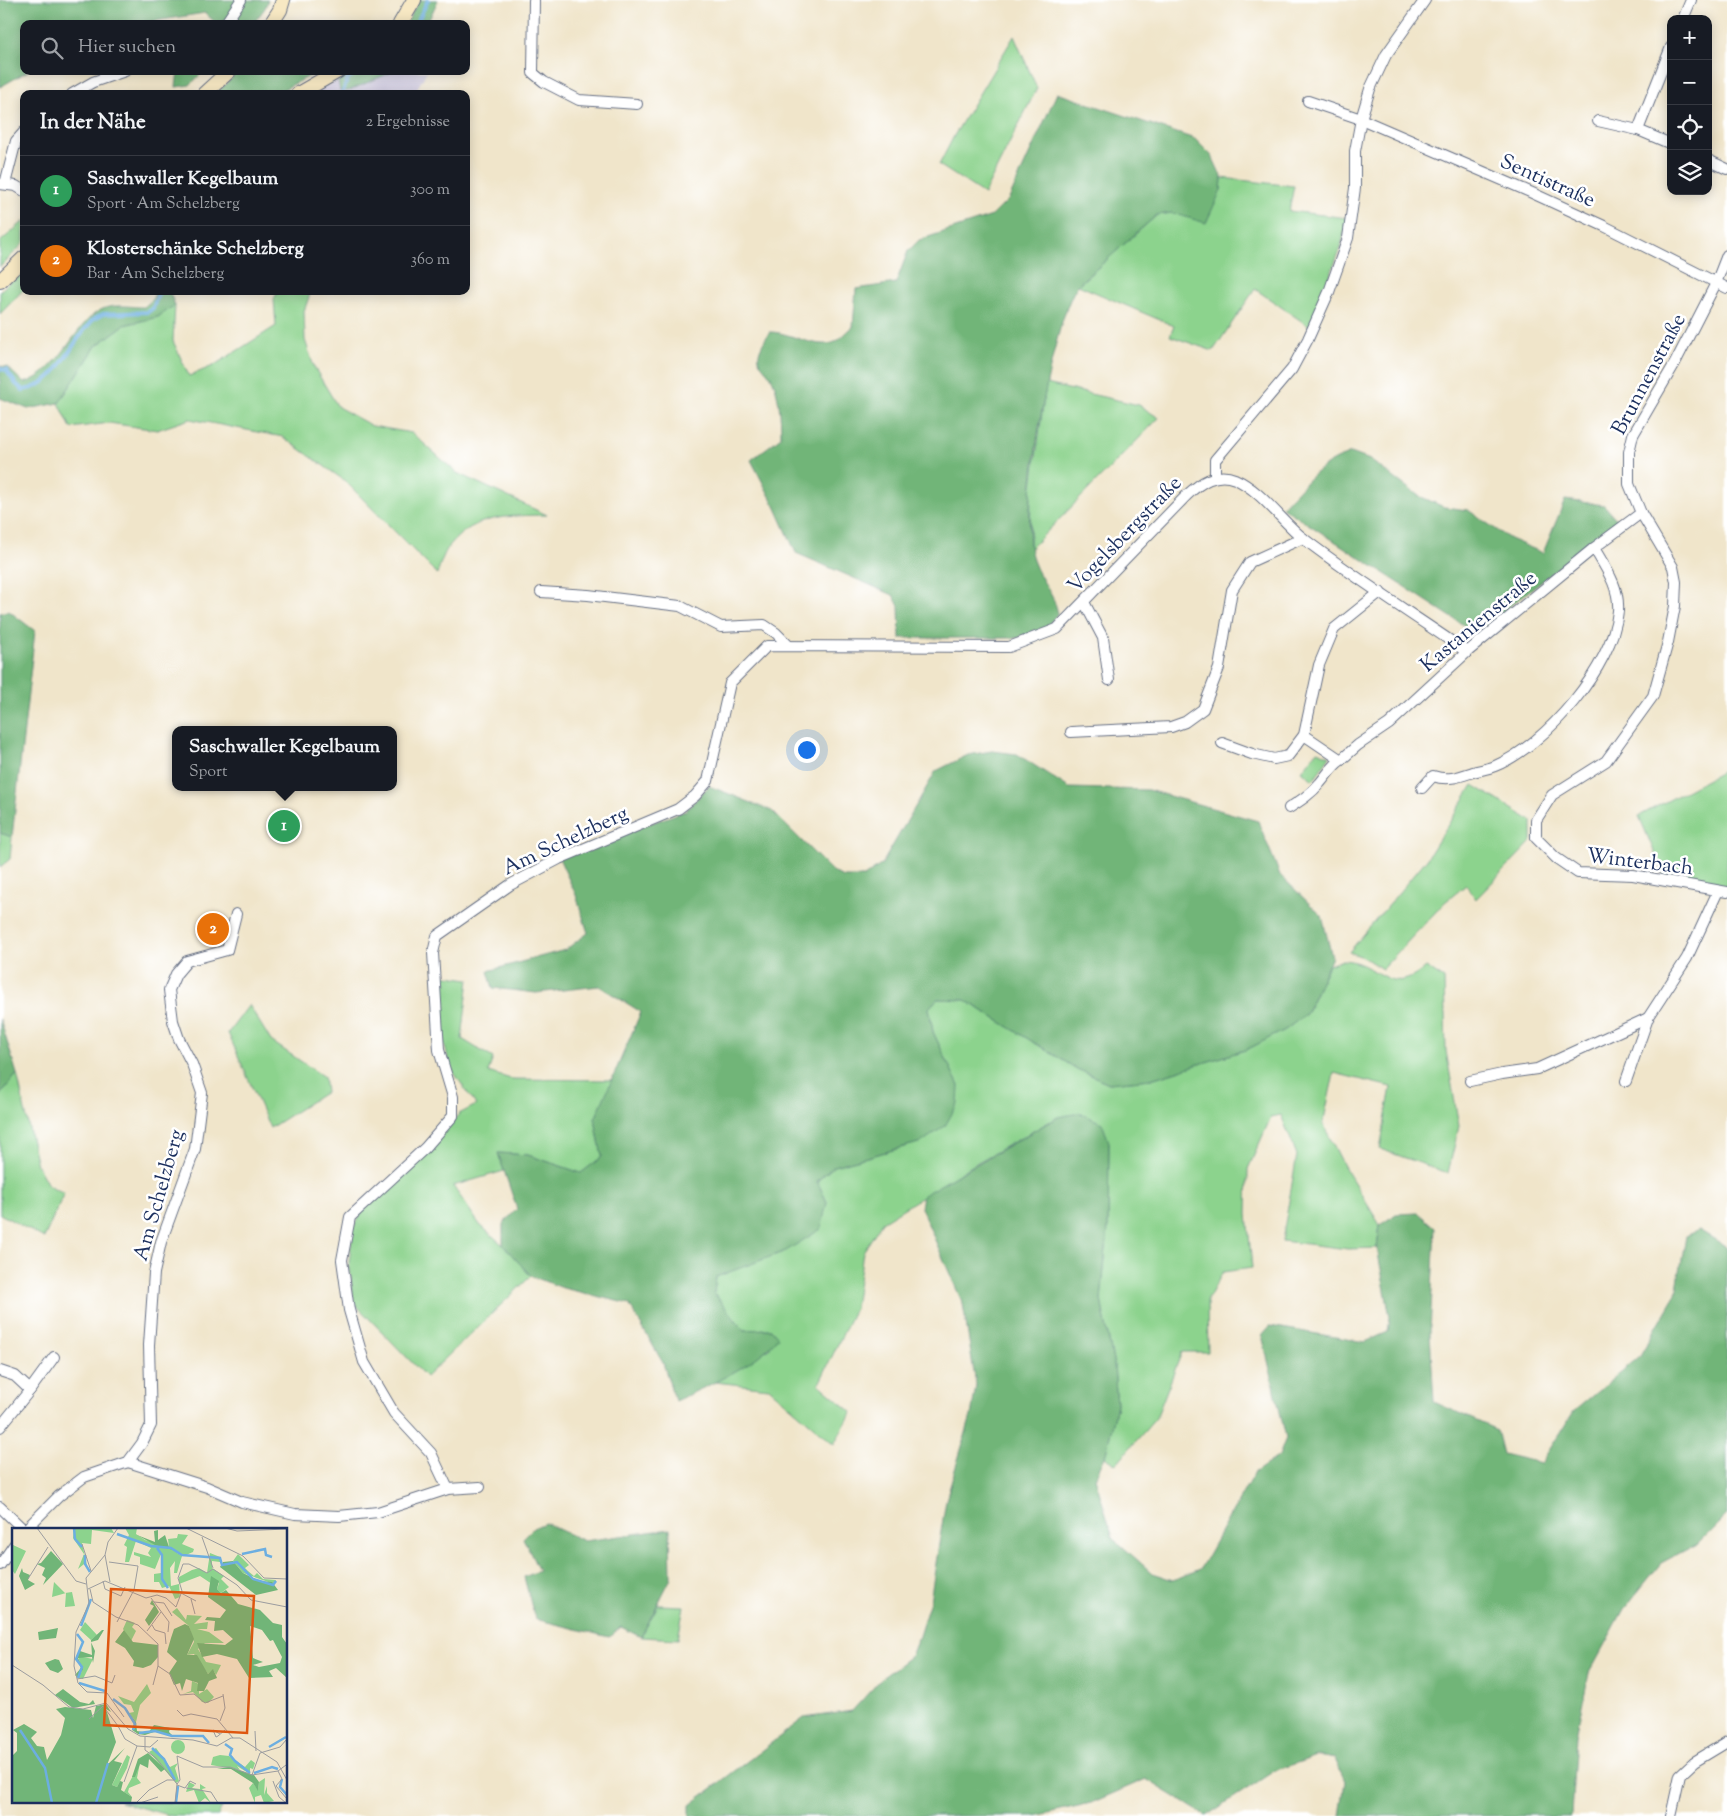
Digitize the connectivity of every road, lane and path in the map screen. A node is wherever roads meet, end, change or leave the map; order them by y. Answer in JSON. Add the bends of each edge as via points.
{"nodes":[{"id":1,"x":241,"y":0,"type":"edge"},
{"id":2,"x":283,"y":0,"type":"edge"},
{"id":3,"x":414,"y":0,"type":"edge"},
{"id":4,"x":534,"y":0,"type":"edge"},
{"id":5,"x":1425,"y":0,"type":"edge"},
{"id":6,"x":1691,"y":0,"type":"edge"},
{"id":7,"x":1685,"y":15,"type":"edge"},
{"id":8,"x":228,"y":20,"type":"edge"},
{"id":9,"x":274,"y":20,"type":"edge"},
{"id":10,"x":402,"y":20,"type":"edge"},
{"id":11,"x":1667,"y":57,"type":"edge"},
{"id":12,"x":113,"y":75,"type":"edge"},
{"id":13,"x":225,"y":75,"type":"edge"},
{"id":14,"x":331,"y":75,"type":"edge"},
{"id":15,"x":79,"y":90,"type":"edge"},
{"id":16,"x":208,"y":90,"type":"edge"},
{"id":17,"x":305,"y":90,"type":"edge"},
{"id":18,"x":1308,"y":101,"type":"dead end"},
{"id":19,"x":637,"y":104,"type":"dead end"},
{"id":20,"x":1360,"y":119,"type":"junction"},
{"id":21,"x":1598,"y":121,"type":"dead end"},
{"id":22,"x":1638,"y":130,"type":"junction"},
{"id":23,"x":20,"y":136,"type":"edge"},
{"id":24,"x":1667,"y":142,"type":"edge"},
{"id":25,"x":19,"y":154,"type":"edge"},
{"id":26,"x":1712,"y":162,"type":"edge"},
{"id":27,"x":1727,"y":168,"type":"edge"},
{"id":28,"x":2,"y":184,"type":"edge"},
{"id":29,"x":20,"y":188,"type":"edge"},
{"id":30,"x":1727,"y":255,"type":"edge"},
{"id":31,"x":20,"y":262,"type":"edge"},
{"id":32,"x":0,"y":281,"type":"edge"},
{"id":33,"x":1716,"y":283,"type":"junction"},
{"id":34,"x":1727,"y":288,"type":"edge"},
{"id":35,"x":1215,"y":477,"type":"junction"},
{"id":36,"x":1641,"y":513,"type":"junction"},
{"id":37,"x":1302,"y":538,"type":"junction"},
{"id":38,"x":1594,"y":548,"type":"junction"},
{"id":39,"x":541,"y":592,"type":"dead end"},
{"id":40,"x":1380,"y":592,"type":"junction"},
{"id":41,"x":1084,"y":602,"type":"junction"},
{"id":42,"x":789,"y":646,"type":"junction"},
{"id":43,"x":1467,"y":652,"type":"junction"},
{"id":44,"x":1108,"y":680,"type":"dead end"},
{"id":45,"x":1071,"y":732,"type":"dead end"},
{"id":46,"x":1304,"y":735,"type":"junction"},
{"id":47,"x":1222,"y":743,"type":"dead end"},
{"id":48,"x":1341,"y":760,"type":"junction"},
{"id":49,"x":708,"y":781,"type":"joint"},
{"id":50,"x":1422,"y":788,"type":"dead end"},
{"id":51,"x":1289,"y":808,"type":"dead end"},
{"id":52,"x":1722,"y":892,"type":"edge"},
{"id":53,"x":236,"y":914,"type":"dead end"},
{"id":54,"x":1648,"y":1018,"type":"junction"},
{"id":55,"x":1626,"y":1080,"type":"dead end"},
{"id":56,"x":1470,"y":1081,"type":"dead end"},
{"id":57,"x":54,"y":1357,"type":"dead end"},
{"id":58,"x":0,"y":1371,"type":"edge"},
{"id":59,"x":30,"y":1390,"type":"junction"},
{"id":60,"x":0,"y":1427,"type":"edge"},
{"id":61,"x":128,"y":1462,"type":"junction"},
{"id":62,"x":480,"y":1487,"type":"dead end"},
{"id":63,"x":448,"y":1489,"type":"junction"},
{"id":64,"x":0,"y":1507,"type":"edge"},
{"id":65,"x":22,"y":1528,"type":"edge"},
{"id":66,"x":26,"y":1528,"type":"edge"},
{"id":67,"x":12,"y":1548,"type":"edge"},
{"id":68,"x":0,"y":1565,"type":"edge"},
{"id":69,"x":1727,"y":1742,"type":"edge"},
{"id":70,"x":1672,"y":1816,"type":"edge"}],
"edges":[{"from":1,"to":8,"type":"street"},
{"from":2,"to":9,"type":"main road"},
{"from":3,"to":10,"type":"main road"},
{"from":4,"to":19,"type":"street","via":[[533,73],[579,100]]},
{"from":5,"to":20,"type":"street","via":[[1386,54]]},
{"from":6,"to":7,"type":"street"},
{"from":11,"to":22,"type":"street"},
{"from":12,"to":15,"type":"street"},
{"from":13,"to":16,"type":"main road"},
{"from":14,"to":17,"type":"main road"},
{"from":18,"to":20,"type":"street","name":"Sentistraße"},
{"from":20,"to":33,"type":"street","name":"Sentistraße","via":[[1604,226]]},
{"from":20,"to":35,"type":"street","via":[[1348,238],[1329,292],[1292,369],[1216,460]]},
{"from":21,"to":22,"type":"street"},
{"from":22,"to":24,"type":"street"},
{"from":23,"to":25,"type":"street","via":[[16,141]]},
{"from":25,"to":28,"type":"street"},
{"from":26,"to":27,"type":"street"},
{"from":28,"to":29,"type":"street"},
{"from":30,"to":33,"type":"street","name":"Brunnenstraße"},
{"from":31,"to":32,"type":"main road"},
{"from":33,"to":34,"type":"street","name":"Sentistraße"},
{"from":33,"to":36,"type":"street","name":"Brunnenstraße","via":[[1633,435],[1629,452],[1629,484]]},
{"from":35,"to":37,"type":"street","name":"Vogelsbergstraße","via":[[1234,479],[1248,488]]},
{"from":35,"to":41,"type":"street","name":"Vogelsbergstraße","via":[[1201,482],[1187,495]]},
{"from":36,"to":38,"type":"street","name":"Kastanienstraße"},
{"from":36,"to":52,"type":"street","name":"Winterbach","via":[[1673,567],[1676,582],[1669,633],[1653,696],[1606,761],[1552,795],[1536,820],[1536,838],[1556,858],[1578,873],[1633,874]]},
{"from":37,"to":40,"type":"street","name":"Vogelsbergstraße"},
{"from":37,"to":45,"type":"street","via":[[1250,562],[1232,590],[1219,668],[1203,709],[1171,727]]},
{"from":38,"to":43,"type":"street","name":"Kastanienstraße"},
{"from":38,"to":50,"type":"street","via":[[1614,583],[1618,609],[1612,640],[1589,681],[1564,714],[1532,743],[1496,765],[1446,780],[1433,776]]},
{"from":39,"to":42,"type":"street","via":[[680,606],[722,627],[764,625]]},
{"from":40,"to":43,"type":"street","name":"Vogelsbergstraße"},
{"from":40,"to":46,"type":"street","via":[[1334,629],[1319,665]]},
{"from":41,"to":42,"type":"street","name":"Vogelsbergstraße","via":[[1057,629],[1009,647]]},
{"from":41,"to":44,"type":"street","via":[[1103,638]]},
{"from":42,"to":49,"type":"street","name":"Vogelsbergstraße","via":[[767,646],[730,683]]},
{"from":43,"to":48,"type":"street","name":"Kastanienstraße","via":[[1389,724]]},
{"from":46,"to":47,"type":"street","via":[[1288,756],[1274,759]]},
{"from":46,"to":48,"type":"street"},
{"from":48,"to":51,"type":"street","name":"Kastanienstraße","via":[[1334,764],[1319,785]]},
{"from":49,"to":63,"type":"street","name":"Am Schelzberg","via":[[696,796],[678,809],[559,859],[510,885],[436,936],[433,953],[439,1050],[454,1097],[453,1116],[425,1148],[350,1217],[342,1260],[349,1310],[364,1362],[394,1413],[431,1453]]},
{"from":52,"to":54,"type":"street","name":"Winterbach","via":[[1687,958]]},
{"from":53,"to":61,"type":"street","name":"Am Schelzberg","via":[[227,950],[187,961],[169,990],[173,1022],[202,1093],[195,1149],[161,1242],[154,1273],[148,1345],[151,1425]]},
{"from":54,"to":55,"type":"street","name":"Winterbach"},
{"from":54,"to":56,"type":"street","via":[[1537,1070]]},
{"from":57,"to":59,"type":"street"},
{"from":58,"to":59,"type":"street","via":[[15,1376]]},
{"from":59,"to":60,"type":"street"},
{"from":61,"to":63,"type":"street","via":[[207,1487],[242,1502],[295,1514],[339,1516],[378,1512]]},
{"from":61,"to":66,"type":"street","via":[[84,1477]]},
{"from":62,"to":63,"type":"street"},
{"from":64,"to":65,"type":"street"},
{"from":67,"to":68,"type":"street"},
{"from":69,"to":70,"type":"street","via":[[1694,1762],[1680,1775]]}]}
